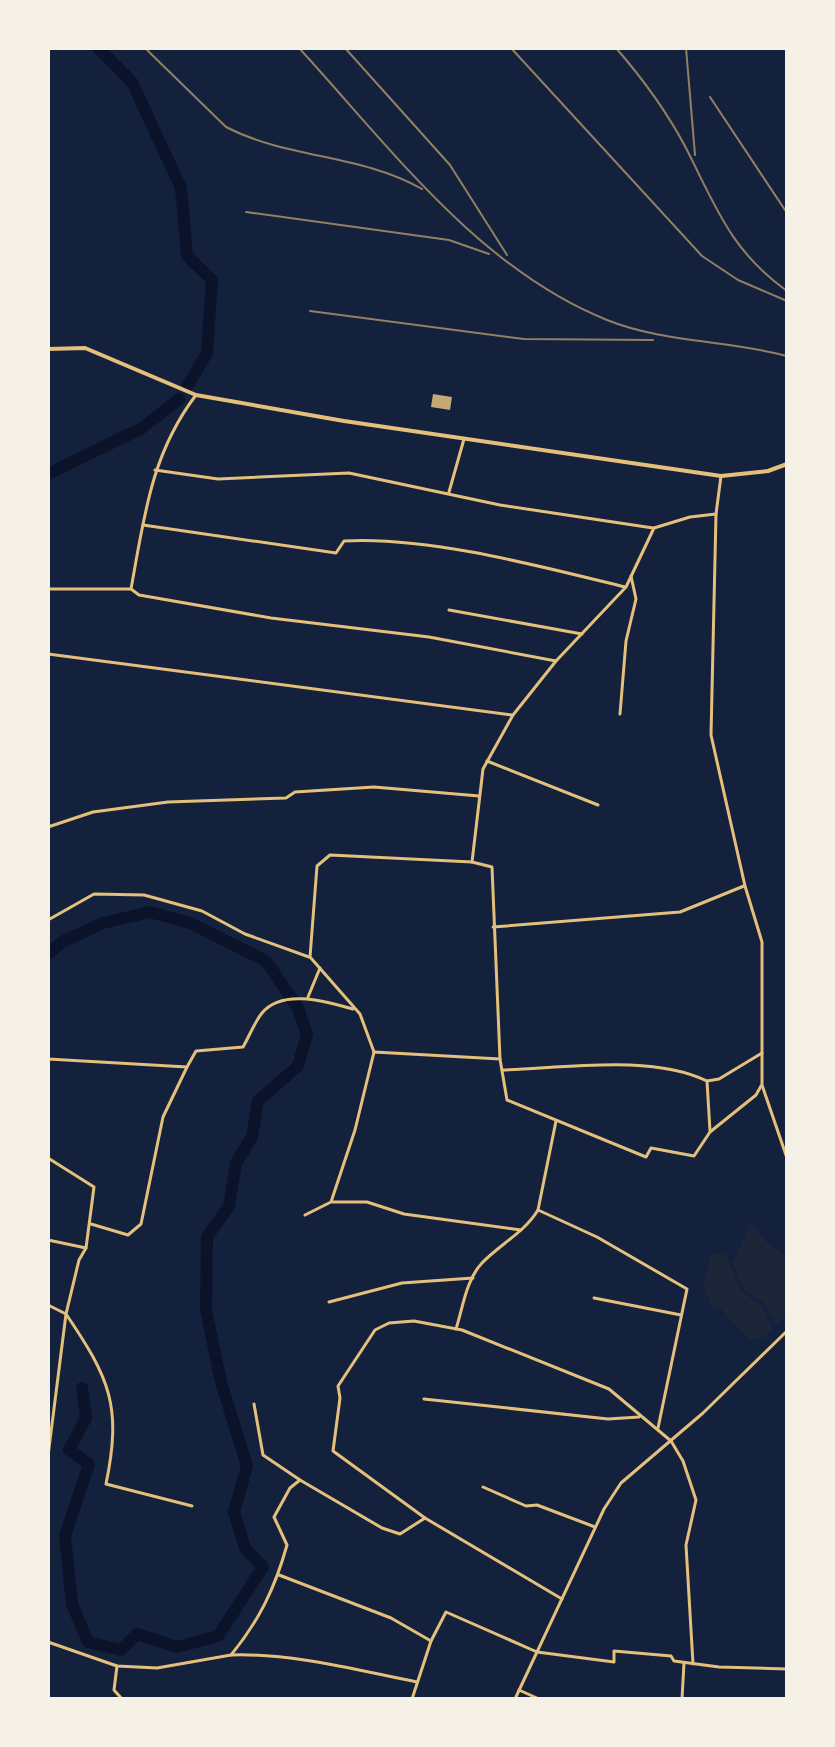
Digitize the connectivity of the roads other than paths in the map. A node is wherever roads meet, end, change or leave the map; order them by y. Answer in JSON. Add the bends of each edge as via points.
{"nodes":[{"id":1,"x":48,"y":349,"type":"edge"},
{"id":2,"x":196,"y":395,"type":"junction"},
{"id":3,"x":464,"y":439,"type":"junction"},
{"id":4,"x":787,"y":464,"type":"edge"},
{"id":5,"x":155,"y":470,"type":"junction"},
{"id":6,"x":721,"y":476,"type":"junction"},
{"id":7,"x":449,"y":492,"type":"junction"},
{"id":8,"x":716,"y":514,"type":"junction"},
{"id":9,"x":143,"y":525,"type":"junction"},
{"id":10,"x":654,"y":528,"type":"junction"},
{"id":11,"x":631,"y":576,"type":"junction"},
{"id":12,"x":626,"y":587,"type":"junction"},
{"id":13,"x":48,"y":589,"type":"edge"},
{"id":14,"x":131,"y":589,"type":"junction"},
{"id":15,"x":449,"y":610,"type":"dead end"},
{"id":16,"x":582,"y":634,"type":"junction"},
{"id":17,"x":48,"y":654,"type":"edge"},
{"id":18,"x":556,"y":661,"type":"junction"},
{"id":19,"x":620,"y":714,"type":"dead end"},
{"id":20,"x":513,"y":715,"type":"junction"},
{"id":21,"x":487,"y":761,"type":"junction"},
{"id":22,"x":480,"y":796,"type":"junction"},
{"id":23,"x":598,"y":805,"type":"dead end"},
{"id":24,"x":48,"y":827,"type":"edge"},
{"id":25,"x":472,"y":862,"type":"junction"},
{"id":26,"x":745,"y":886,"type":"junction"},
{"id":27,"x":48,"y":920,"type":"edge"},
{"id":28,"x":493,"y":927,"type":"junction"},
{"id":29,"x":310,"y":957,"type":"junction"},
{"id":30,"x":320,"y":968,"type":"junction"},
{"id":31,"x":308,"y":997,"type":"junction"},
{"id":32,"x":356,"y":1010,"type":"junction"},
{"id":33,"x":374,"y":1052,"type":"junction"},
{"id":34,"x":762,"y":1053,"type":"junction"},
{"id":35,"x":48,"y":1059,"type":"edge"},
{"id":36,"x":500,"y":1059,"type":"junction"},
{"id":37,"x":187,"y":1067,"type":"junction"},
{"id":38,"x":502,"y":1070,"type":"junction"},
{"id":39,"x":707,"y":1081,"type":"junction"},
{"id":40,"x":762,"y":1085,"type":"junction"},
{"id":41,"x":556,"y":1121,"type":"junction"},
{"id":42,"x":710,"y":1132,"type":"junction"},
{"id":43,"x":48,"y":1158,"type":"edge"},
{"id":44,"x":787,"y":1158,"type":"edge"},
{"id":45,"x":331,"y":1202,"type":"junction"},
{"id":46,"x":538,"y":1210,"type":"junction"},
{"id":47,"x":305,"y":1215,"type":"dead end"},
{"id":48,"x":89,"y":1223,"type":"junction"},
{"id":49,"x":521,"y":1230,"type":"junction"},
{"id":50,"x":48,"y":1240,"type":"edge"},
{"id":51,"x":86,"y":1248,"type":"junction"},
{"id":52,"x":473,"y":1278,"type":"junction"},
{"id":53,"x":594,"y":1298,"type":"dead end"},
{"id":54,"x":329,"y":1302,"type":"dead end"},
{"id":55,"x":48,"y":1305,"type":"edge"},
{"id":56,"x":66,"y":1314,"type":"junction"},
{"id":57,"x":682,"y":1316,"type":"junction"},
{"id":58,"x":456,"y":1329,"type":"junction"},
{"id":59,"x":787,"y":1331,"type":"edge"},
{"id":60,"x":424,"y":1399,"type":"dead end"},
{"id":61,"x":254,"y":1404,"type":"dead end"},
{"id":62,"x":640,"y":1416,"type":"junction"},
{"id":63,"x":658,"y":1428,"type":"junction"},
{"id":64,"x":671,"y":1441,"type":"junction"},
{"id":65,"x":48,"y":1456,"type":"edge"},
{"id":66,"x":300,"y":1480,"type":"junction"},
{"id":67,"x":483,"y":1487,"type":"dead end"},
{"id":68,"x":192,"y":1506,"type":"dead end"},
{"id":69,"x":425,"y":1518,"type":"junction"},
{"id":70,"x":595,"y":1527,"type":"junction"},
{"id":71,"x":279,"y":1575,"type":"junction"},
{"id":72,"x":562,"y":1599,"type":"junction"},
{"id":73,"x":431,"y":1641,"type":"junction"},
{"id":74,"x":48,"y":1642,"type":"edge"},
{"id":75,"x":537,"y":1652,"type":"junction"},
{"id":76,"x":231,"y":1655,"type":"junction"},
{"id":77,"x":684,"y":1663,"type":"junction"},
{"id":78,"x":693,"y":1664,"type":"junction"},
{"id":79,"x":117,"y":1666,"type":"junction"},
{"id":80,"x":787,"y":1669,"type":"edge"},
{"id":81,"x":417,"y":1683,"type":"junction"},
{"id":82,"x":519,"y":1690,"type":"junction"},
{"id":83,"x":122,"y":1699,"type":"edge"},
{"id":84,"x":412,"y":1699,"type":"edge"},
{"id":85,"x":515,"y":1699,"type":"edge"},
{"id":86,"x":539,"y":1699,"type":"edge"},
{"id":87,"x":682,"y":1699,"type":"edge"}],
"edges":[{"from":1,"to":2,"type":"street","via":[[85,348]]},
{"from":2,"to":3,"type":"street"},
{"from":2,"to":5,"type":"street","via":[[173,425]]},
{"from":3,"to":6,"type":"street"},
{"from":3,"to":7,"type":"street"},
{"from":4,"to":6,"type":"street"},
{"from":5,"to":7,"type":"street","via":[[218,479],[349,473]]},
{"from":5,"to":9,"type":"street"},
{"from":6,"to":8,"type":"street"},
{"from":7,"to":10,"type":"street"},
{"from":8,"to":10,"type":"street"},
{"from":8,"to":26,"type":"street","via":[[711,735]]},
{"from":9,"to":12,"type":"street","via":[[336,553],[344,541],[402,542]]},
{"from":9,"to":14,"type":"street"},
{"from":10,"to":11,"type":"street"},
{"from":11,"to":12,"type":"street"},
{"from":11,"to":19,"type":"street","via":[[636,599],[626,641]]},
{"from":12,"to":16,"type":"street"},
{"from":13,"to":14,"type":"street"},
{"from":14,"to":18,"type":"street","via":[[139,595],[271,618],[429,637]]},
{"from":15,"to":16,"type":"street"},
{"from":16,"to":18,"type":"street"},
{"from":17,"to":20,"type":"street"},
{"from":18,"to":20,"type":"street"},
{"from":20,"to":21,"type":"street"},
{"from":21,"to":22,"type":"street"},
{"from":21,"to":23,"type":"street"},
{"from":22,"to":24,"type":"street","via":[[374,787],[295,792],[286,798],[168,802],[93,812]]},
{"from":22,"to":25,"type":"street"},
{"from":25,"to":28,"type":"street","via":[[492,867]]},
{"from":25,"to":29,"type":"street","via":[[330,855],[317,866]]},
{"from":26,"to":28,"type":"street","via":[[680,912]]},
{"from":26,"to":34,"type":"street","via":[[762,942]]},
{"from":27,"to":29,"type":"street","via":[[94,894],[144,895],[202,911],[245,934]]},
{"from":28,"to":36,"type":"street"},
{"from":29,"to":30,"type":"street"},
{"from":30,"to":31,"type":"street"},
{"from":30,"to":32,"type":"street"},
{"from":31,"to":32,"type":"street"},
{"from":31,"to":37,"type":"street","via":[[263,1011],[243,1047],[196,1051]]},
{"from":32,"to":33,"type":"street"},
{"from":33,"to":36,"type":"street"},
{"from":33,"to":45,"type":"street"},
{"from":34,"to":39,"type":"street"},
{"from":34,"to":40,"type":"street"},
{"from":35,"to":37,"type":"street"},
{"from":36,"to":38,"type":"street"},
{"from":37,"to":48,"type":"street","via":[[163,1117],[141,1224],[128,1235]]},
{"from":38,"to":39,"type":"street","via":[[632,1066],[684,1070]]},
{"from":38,"to":41,"type":"street","via":[[507,1100]]},
{"from":39,"to":42,"type":"street"},
{"from":40,"to":42,"type":"street"},
{"from":40,"to":44,"type":"street"},
{"from":41,"to":42,"type":"street","via":[[646,1157],[651,1148],[694,1156]]},
{"from":41,"to":46,"type":"street"},
{"from":43,"to":48,"type":"street","via":[[94,1187]]},
{"from":45,"to":47,"type":"street"},
{"from":45,"to":49,"type":"street","via":[[367,1202],[404,1214]]},
{"from":46,"to":49,"type":"street"},
{"from":46,"to":57,"type":"street","via":[[687,1289]]},
{"from":48,"to":51,"type":"street"},
{"from":49,"to":52,"type":"street","via":[[481,1264]]},
{"from":50,"to":51,"type":"street"},
{"from":51,"to":56,"type":"street"},
{"from":52,"to":54,"type":"street","via":[[402,1283]]},
{"from":52,"to":58,"type":"street"},
{"from":53,"to":57,"type":"street"},
{"from":55,"to":56,"type":"street"},
{"from":56,"to":65,"type":"street"},
{"from":56,"to":68,"type":"street","via":[[110,1387],[116,1439],[106,1484]]},
{"from":57,"to":63,"type":"street"},
{"from":58,"to":62,"type":"street","via":[[609,1389]]},
{"from":58,"to":69,"type":"street","via":[[414,1321],[389,1323],[375,1330],[338,1386],[333,1451]]},
{"from":59,"to":64,"type":"street"},
{"from":60,"to":62,"type":"street","via":[[608,1419]]},
{"from":61,"to":66,"type":"street","via":[[263,1455]]},
{"from":62,"to":63,"type":"street"},
{"from":63,"to":64,"type":"street"},
{"from":64,"to":70,"type":"street","via":[[621,1483]]},
{"from":64,"to":78,"type":"street","via":[[696,1500],[686,1545]]},
{"from":66,"to":69,"type":"street","via":[[400,1534]]},
{"from":66,"to":71,"type":"street","via":[[274,1517],[287,1545]]},
{"from":67,"to":70,"type":"street"},
{"from":69,"to":72,"type":"street"},
{"from":70,"to":72,"type":"street"},
{"from":71,"to":73,"type":"street","via":[[391,1618]]},
{"from":71,"to":76,"type":"street","via":[[257,1623]]},
{"from":72,"to":75,"type":"street"},
{"from":73,"to":75,"type":"street","via":[[446,1612]]},
{"from":73,"to":81,"type":"street"},
{"from":74,"to":79,"type":"street"},
{"from":75,"to":77,"type":"street","via":[[614,1662],[614,1651],[671,1656]]},
{"from":75,"to":82,"type":"street"},
{"from":76,"to":79,"type":"street","via":[[157,1668]]},
{"from":76,"to":81,"type":"street","via":[[320,1662]]},
{"from":77,"to":78,"type":"street"},
{"from":77,"to":87,"type":"street"},
{"from":78,"to":80,"type":"street"},
{"from":79,"to":83,"type":"street","via":[[114,1690]]},
{"from":81,"to":84,"type":"street"},
{"from":82,"to":85,"type":"street"},
{"from":82,"to":86,"type":"street"}]}
